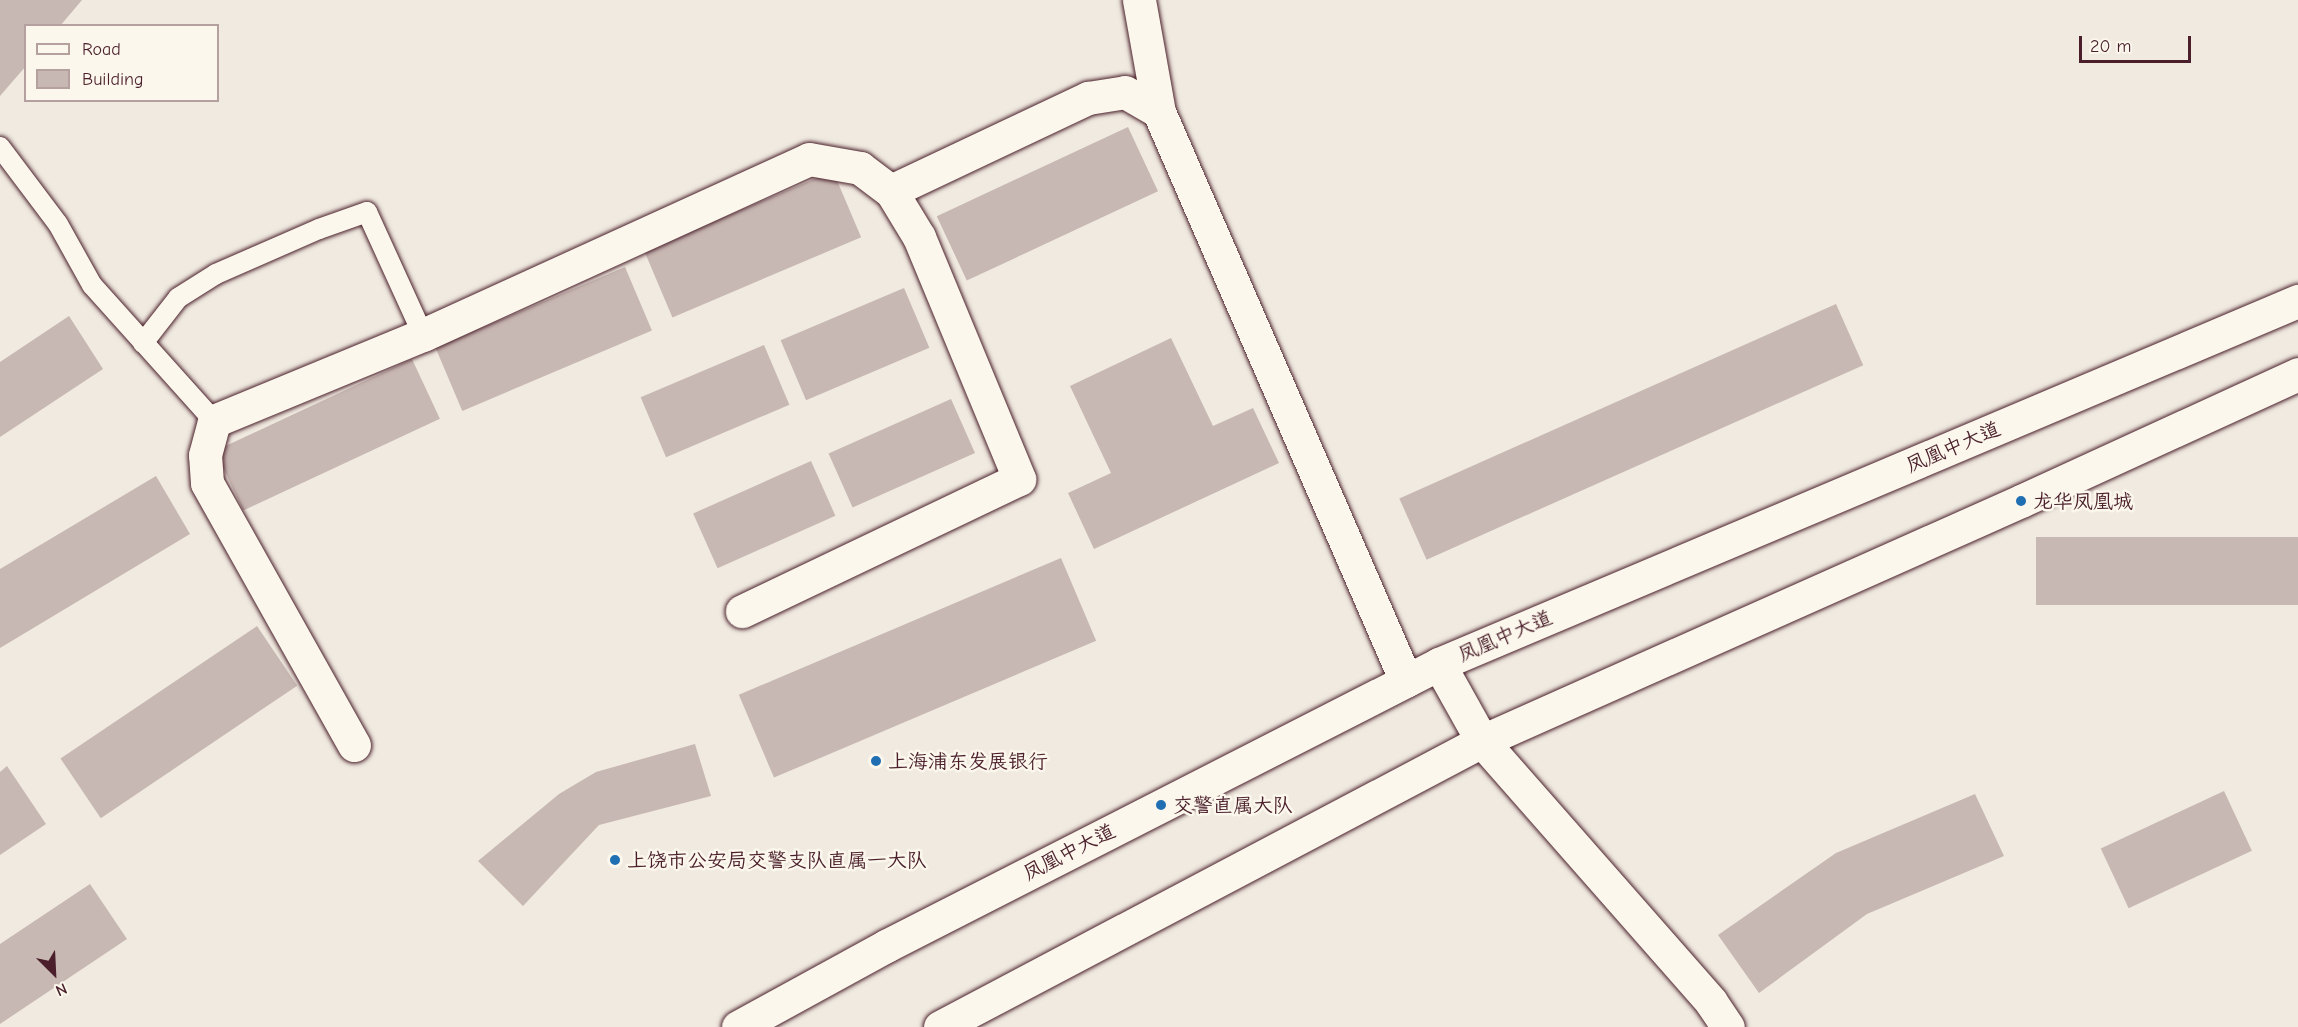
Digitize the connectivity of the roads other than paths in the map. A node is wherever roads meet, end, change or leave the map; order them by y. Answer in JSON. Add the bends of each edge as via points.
{"nodes":[{"id":1,"x":1139,"y":0,"type":"edge"},
{"id":2,"x":1159,"y":112,"type":"junction"},
{"id":3,"x":0,"y":147,"type":"edge"},
{"id":4,"x":891,"y":191,"type":"junction"},
{"id":5,"x":2298,"y":301,"type":"edge"},
{"id":6,"x":423,"y":335,"type":"junction"},
{"id":7,"x":143,"y":343,"type":"junction"},
{"id":8,"x":2298,"y":374,"type":"edge"},
{"id":9,"x":214,"y":421,"type":"junction"},
{"id":10,"x":742,"y":611,"type":"dead end"},
{"id":11,"x":1439,"y":664,"type":"junction"},
{"id":12,"x":1406,"y":681,"type":"junction"},
{"id":13,"x":1482,"y":741,"type":"junction"},
{"id":14,"x":354,"y":745,"type":"dead end"},
{"id":15,"x":738,"y":1027,"type":"edge"},
{"id":16,"x":940,"y":1027,"type":"edge"},
{"id":17,"x":1728,"y":1027,"type":"edge"}],
"edges":[{"from":1,"to":2,"type":"street"},
{"from":2,"to":4,"type":"street","via":[[1125,92],[1088,98]]},
{"from":2,"to":12,"type":"street"},
{"from":3,"to":7,"type":"lane","via":[[58,224],[92,285]]},
{"from":4,"to":6,"type":"street","via":[[860,168],[809,159]]},
{"from":4,"to":10,"type":"street","via":[[919,237],[1019,479]]},
{"from":5,"to":11,"type":"street","name":"凤凰中大道"},
{"from":6,"to":7,"type":"lane","via":[[367,212],[216,273],[178,298]]},
{"from":6,"to":9,"type":"street"},
{"from":7,"to":9,"type":"lane"},
{"from":8,"to":13,"type":"street"},
{"from":9,"to":14,"type":"street","via":[[205,455],[207,483]]},
{"from":11,"to":12,"type":"street","name":"凤凰中大道"},
{"from":11,"to":13,"type":"street"},
{"from":12,"to":15,"type":"street","name":"凤凰中大道","via":[[897,941]]},
{"from":13,"to":16,"type":"street"},
{"from":13,"to":17,"type":"street","via":[[1711,1002]]}]}
